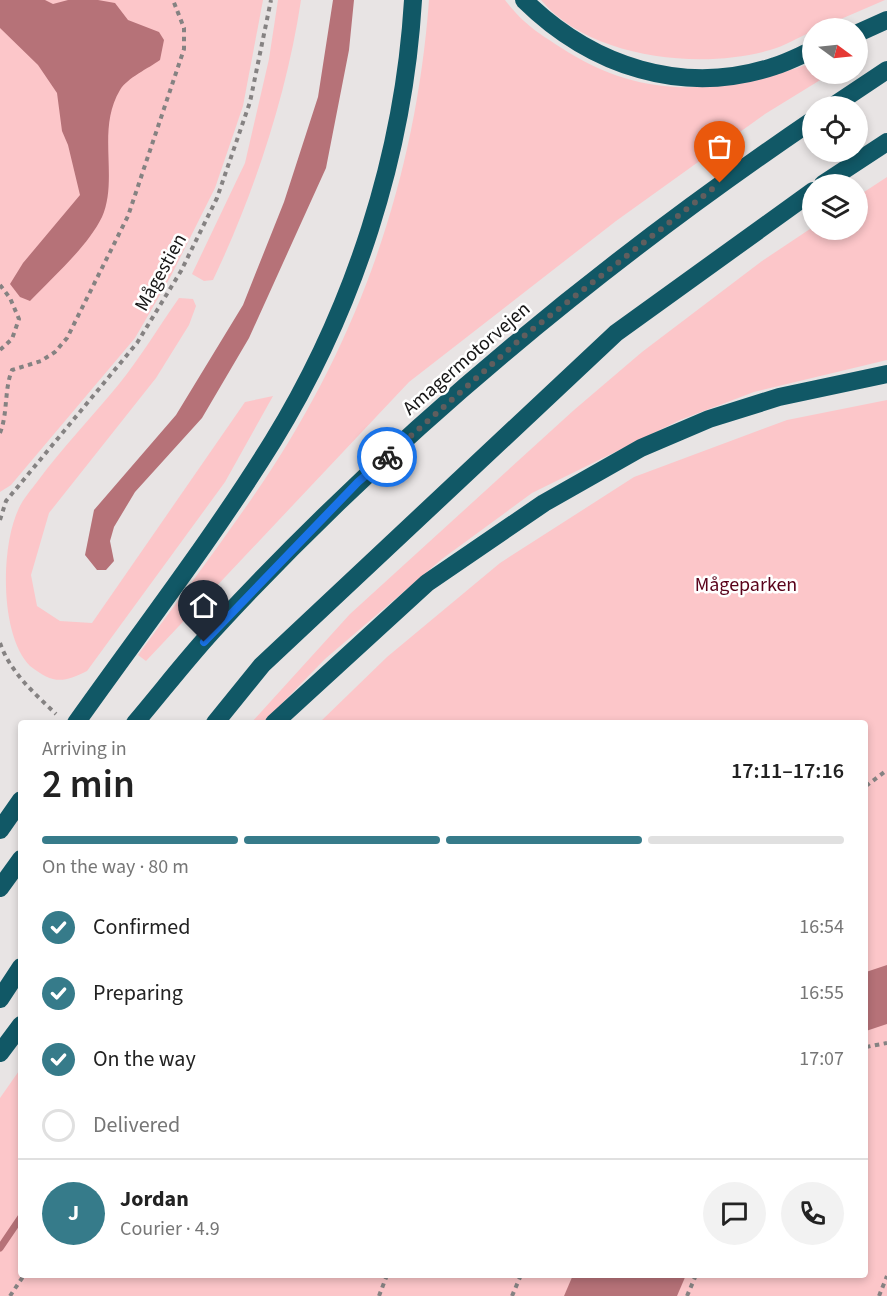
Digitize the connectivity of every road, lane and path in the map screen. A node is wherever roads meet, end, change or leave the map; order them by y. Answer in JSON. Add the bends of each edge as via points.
{"nodes":[{"id":1,"x":173,"y":0,"type":"edge"},
{"id":2,"x":271,"y":0,"type":"edge"},
{"id":3,"x":413,"y":0,"type":"edge"},
{"id":4,"x":524,"y":0,"type":"edge"},
{"id":5,"x":887,"y":20,"type":"edge"},
{"id":6,"x":868,"y":29,"type":"edge"},
{"id":7,"x":802,"y":55,"type":"edge"},
{"id":8,"x":887,"y":70,"type":"edge"},
{"id":9,"x":848,"y":96,"type":"edge"},
{"id":10,"x":802,"y":127,"type":"edge"},
{"id":11,"x":887,"y":142,"type":"edge"},
{"id":12,"x":838,"y":174,"type":"edge"},
{"id":13,"x":802,"y":199,"type":"edge"},
{"id":14,"x":0,"y":285,"type":"edge"},
{"id":15,"x":0,"y":350,"type":"edge"},
{"id":16,"x":887,"y":374,"type":"edge"},
{"id":17,"x":0,"y":433,"type":"edge"},
{"id":18,"x":2,"y":511,"type":"edge"},
{"id":19,"x":0,"y":520,"type":"edge"},
{"id":20,"x":0,"y":643,"type":"edge"},
{"id":21,"x":56,"y":714,"type":"dead end"},
{"id":22,"x":78,"y":720,"type":"edge"},
{"id":23,"x":138,"y":720,"type":"edge"},
{"id":24,"x":217,"y":720,"type":"edge"},
{"id":25,"x":277,"y":720,"type":"edge"},
{"id":26,"x":887,"y":770,"type":"edge"},
{"id":27,"x":868,"y":784,"type":"edge"},
{"id":28,"x":18,"y":805,"type":"edge"},
{"id":29,"x":0,"y":830,"type":"edge"},
{"id":30,"x":18,"y":863,"type":"edge"},
{"id":31,"x":0,"y":888,"type":"edge"},
{"id":32,"x":18,"y":972,"type":"edge"},
{"id":33,"x":0,"y":999,"type":"edge"},
{"id":34,"x":18,"y":1029,"type":"edge"},
{"id":35,"x":887,"y":1043,"type":"edge"},
{"id":36,"x":868,"y":1047,"type":"edge"},
{"id":37,"x":0,"y":1053,"type":"edge"},
{"id":38,"x":887,"y":1276,"type":"edge"},
{"id":39,"x":22,"y":1278,"type":"edge"},
{"id":40,"x":386,"y":1278,"type":"edge"},
{"id":41,"x":520,"y":1278,"type":"edge"},
{"id":42,"x":695,"y":1278,"type":"edge"},
{"id":43,"x":10,"y":1296,"type":"edge"},
{"id":44,"x":379,"y":1296,"type":"edge"},
{"id":45,"x":512,"y":1296,"type":"edge"},
{"id":46,"x":687,"y":1296,"type":"edge"},
{"id":47,"x":879,"y":1296,"type":"edge"}],
"edges":[{"from":1,"to":17,"type":"path","via":[[184,28],[184,49],[128,216],[68,338],[42,361],[12,370]]},
{"from":2,"to":18,"type":"path","name":"Mågestien","via":[[250,102],[217,198],[181,271],[137,343],[6,501]]},
{"from":3,"to":22,"type":"highway","via":[[398,118],[378,202],[350,284],[315,364],[274,440]]},
{"from":4,"to":7,"type":"highway","via":[[549,25],[589,51],[634,68],[681,77],[728,76],[775,66]]},
{"from":5,"to":6,"type":"highway"},
{"from":8,"to":9,"type":"highway"},
{"from":10,"to":23,"type":"highway","name":"Amagermotorvejen","via":[[720,183],[524,336],[367,475],[217,626]]},
{"from":11,"to":12,"type":"highway"},
{"from":13,"to":24,"type":"highway","via":[[616,333],[262,665]]},
{"from":14,"to":15,"type":"path","via":[[19,319],[12,339]]},
{"from":16,"to":25,"type":"highway","via":[[779,397],[709,419],[641,448],[544,502],[427,583]]},
{"from":18,"to":19,"type":"path","name":"Mågestien"},
{"from":20,"to":21,"type":"path","via":[[24,683]]},
{"from":26,"to":27,"type":"path"},
{"from":28,"to":29,"type":"highway"},
{"from":30,"to":31,"type":"highway"},
{"from":32,"to":33,"type":"highway"},
{"from":34,"to":37,"type":"highway"},
{"from":35,"to":36,"type":"path"},
{"from":38,"to":47,"type":"path"},
{"from":39,"to":43,"type":"path"},
{"from":40,"to":44,"type":"path"},
{"from":41,"to":45,"type":"path"},
{"from":42,"to":46,"type":"path"}]}
